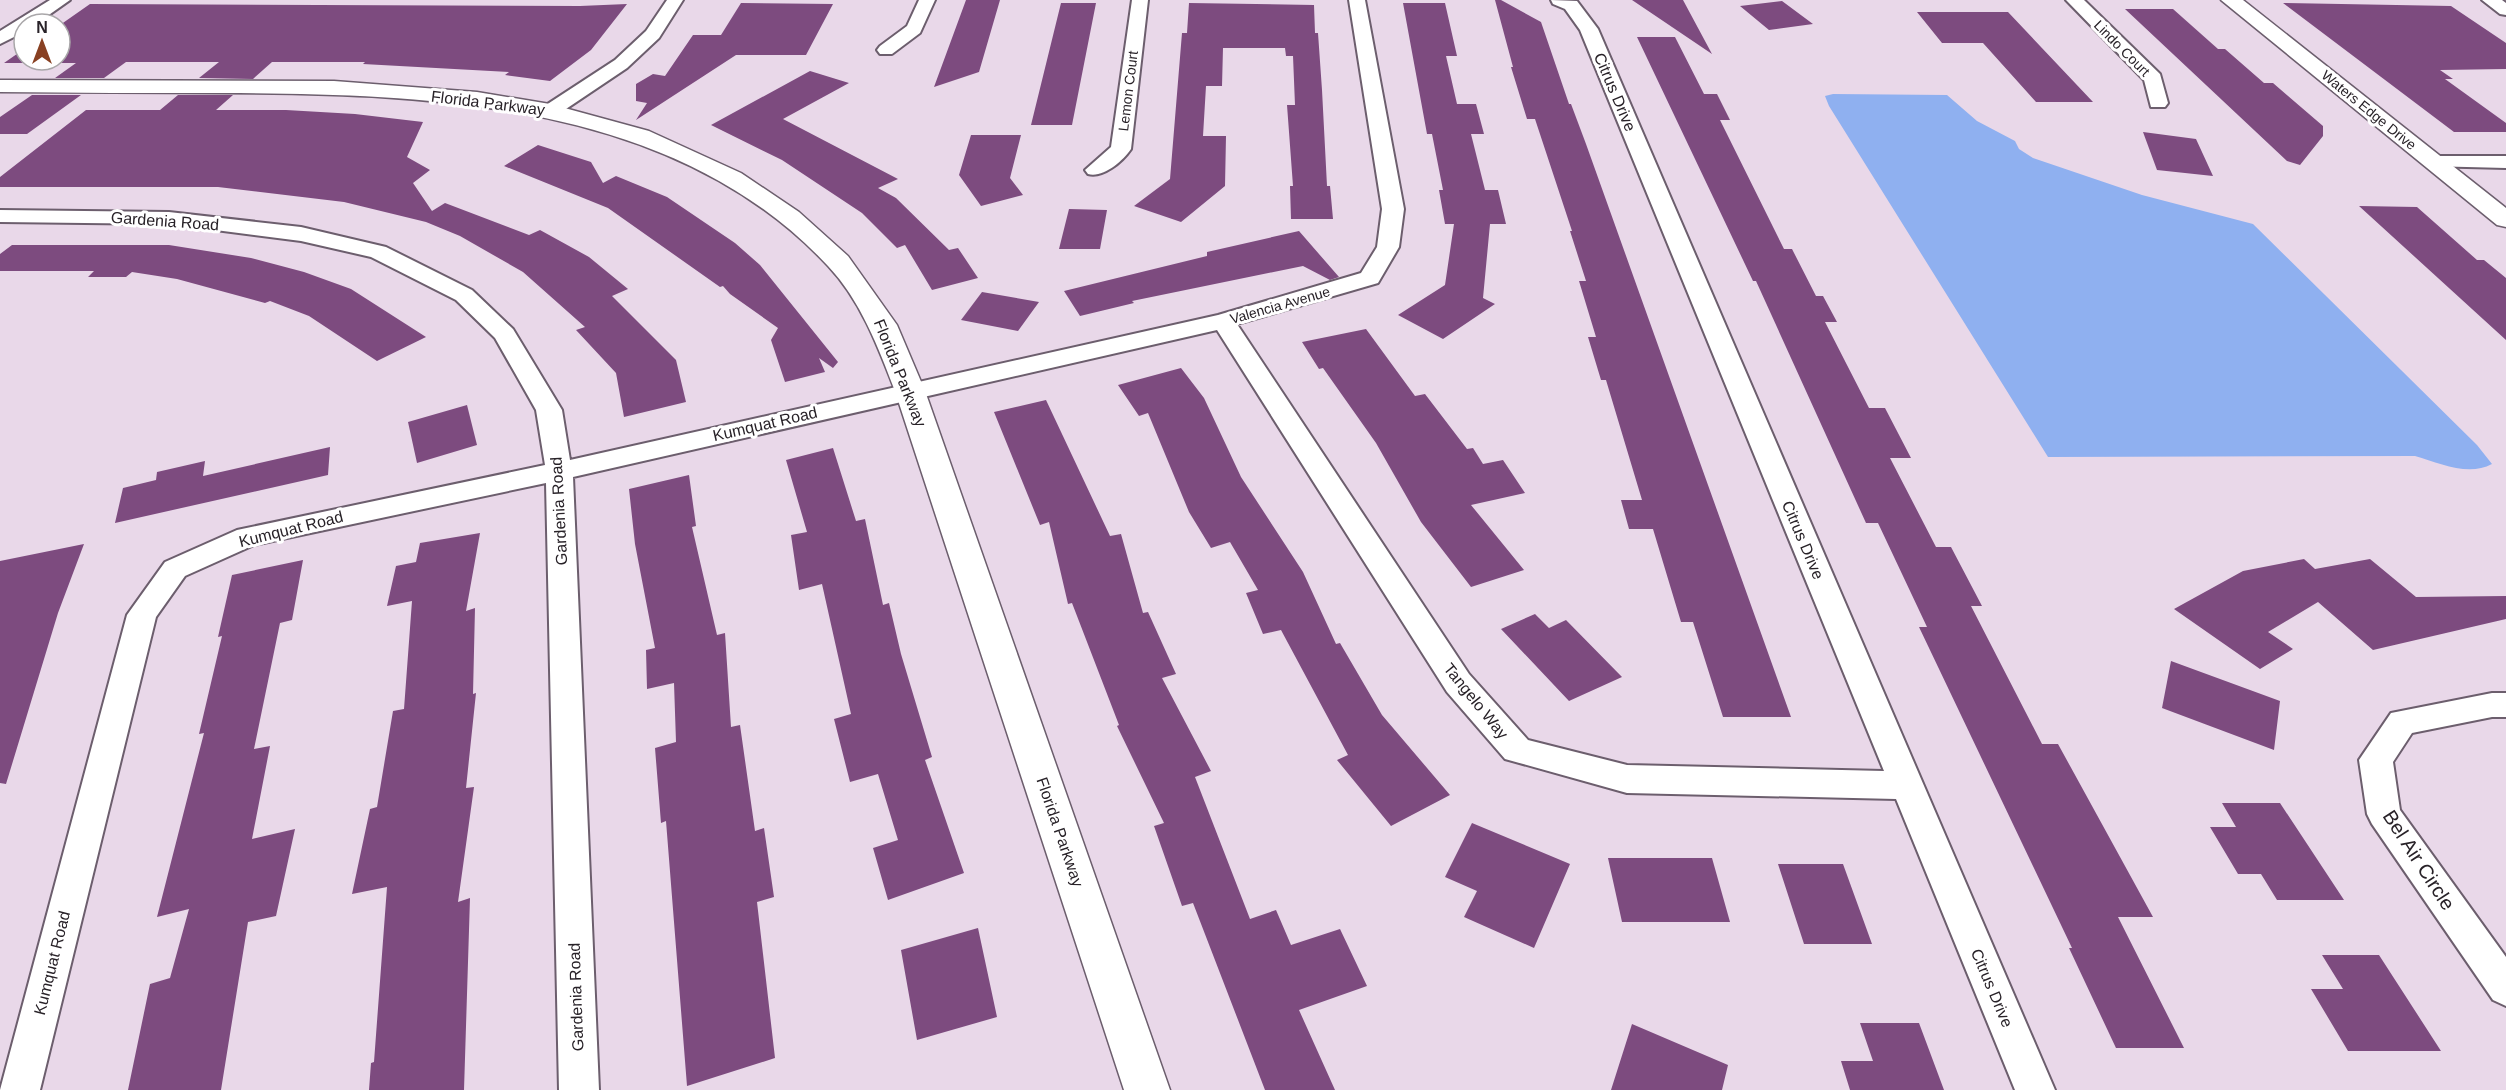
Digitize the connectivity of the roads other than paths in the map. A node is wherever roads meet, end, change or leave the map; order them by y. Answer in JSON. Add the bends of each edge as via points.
{"nodes":[{"id":1,"x":62,"y":0,"type":"edge"},
{"id":2,"x":675,"y":0,"type":"edge"},
{"id":3,"x":927,"y":0,"type":"edge"},
{"id":4,"x":1140,"y":0,"type":"edge"},
{"id":5,"x":1357,"y":0,"type":"edge"},
{"id":6,"x":1558,"y":0,"type":"edge"},
{"id":7,"x":2074,"y":0,"type":"edge"},
{"id":8,"x":2231,"y":0,"type":"edge"},
{"id":9,"x":2490,"y":0,"type":"edge"},
{"id":10,"x":2506,"y":10,"type":"edge"},
{"id":11,"x":43,"y":12,"type":"edge"},
{"id":12,"x":886,"y":50,"type":"dead end"},
{"id":13,"x":0,"y":86,"type":"edge"},
{"id":14,"x":2158,"y":103,"type":"dead end"},
{"id":15,"x":550,"y":111,"type":"junction"},
{"id":16,"x":2434,"y":162,"type":"junction"},
{"id":17,"x":2506,"y":162,"type":"edge"},
{"id":18,"x":1095,"y":170,"type":"dead end"},
{"id":19,"x":0,"y":216,"type":"edge"},
{"id":20,"x":2506,"y":220,"type":"edge"},
{"id":21,"x":1223,"y":321,"type":"junction"},
{"id":22,"x":910,"y":391,"type":"junction"},
{"id":23,"x":559,"y":471,"type":"junction"},
{"id":24,"x":2506,"y":705,"type":"edge"},
{"id":25,"x":1905,"y":784,"type":"junction"},
{"id":26,"x":2506,"y":988,"type":"edge"},
{"id":27,"x":20,"y":1090,"type":"edge"},
{"id":28,"x":579,"y":1090,"type":"edge"},
{"id":29,"x":1147,"y":1090,"type":"edge"},
{"id":30,"x":2035,"y":1090,"type":"edge"}],
"edges":[{"from":1,"to":11,"type":"street"},
{"from":2,"to":15,"type":"street","via":[[653,34],[621,64]]},
{"from":3,"to":12,"type":"street","via":[[914,29]]},
{"from":4,"to":18,"type":"street","name":"Lemon Court","via":[[1121,149]]},
{"from":5,"to":21,"type":"street","name":"Valencia Avenue","via":[[1393,209],[1388,247],[1370,278]]},
{"from":6,"to":25,"type":"street","name":"Citrus Drive","via":[[1571,5],[1589,29]]},
{"from":7,"to":14,"type":"street","name":"Lindo Court","via":[[2153,78]]},
{"from":8,"to":16,"type":"street","name":"Waters Edge Drive"},
{"from":9,"to":10,"type":"street"},
{"from":13,"to":15,"type":"street","name":"Florida Parkway","via":[[334,87],[477,99]]},
{"from":15,"to":22,"type":"street","name":"Florida Parkway","via":[[641,136],[733,178],[790,217],[839,262],[883,325]]},
{"from":16,"to":17,"type":"street"},
{"from":16,"to":20,"type":"street","name":"Waters Edge Drive"},
{"from":19,"to":23,"type":"street","name":"Gardenia Road","via":[[170,218],[301,234],[378,252],[464,295],[505,333],[549,410]]},
{"from":21,"to":22,"type":"street","name":"Valencia Avenue"},
{"from":21,"to":25,"type":"street","name":"Tangelo Way","via":[[1458,682],[1517,750],[1627,779]]},
{"from":22,"to":23,"type":"street","name":"Kumquat Road"},
{"from":22,"to":29,"type":"street","name":"Florida Parkway"},
{"from":23,"to":27,"type":"street","name":"Kumquat Road","via":[[247,537],[175,569],[142,615]]},
{"from":23,"to":28,"type":"street","name":"Gardenia Road"},
{"from":24,"to":26,"type":"street","name":"Bel Air Circle","via":[[2402,722],[2376,760],[2384,814]]},
{"from":25,"to":30,"type":"street","name":"Citrus Drive"}]}
